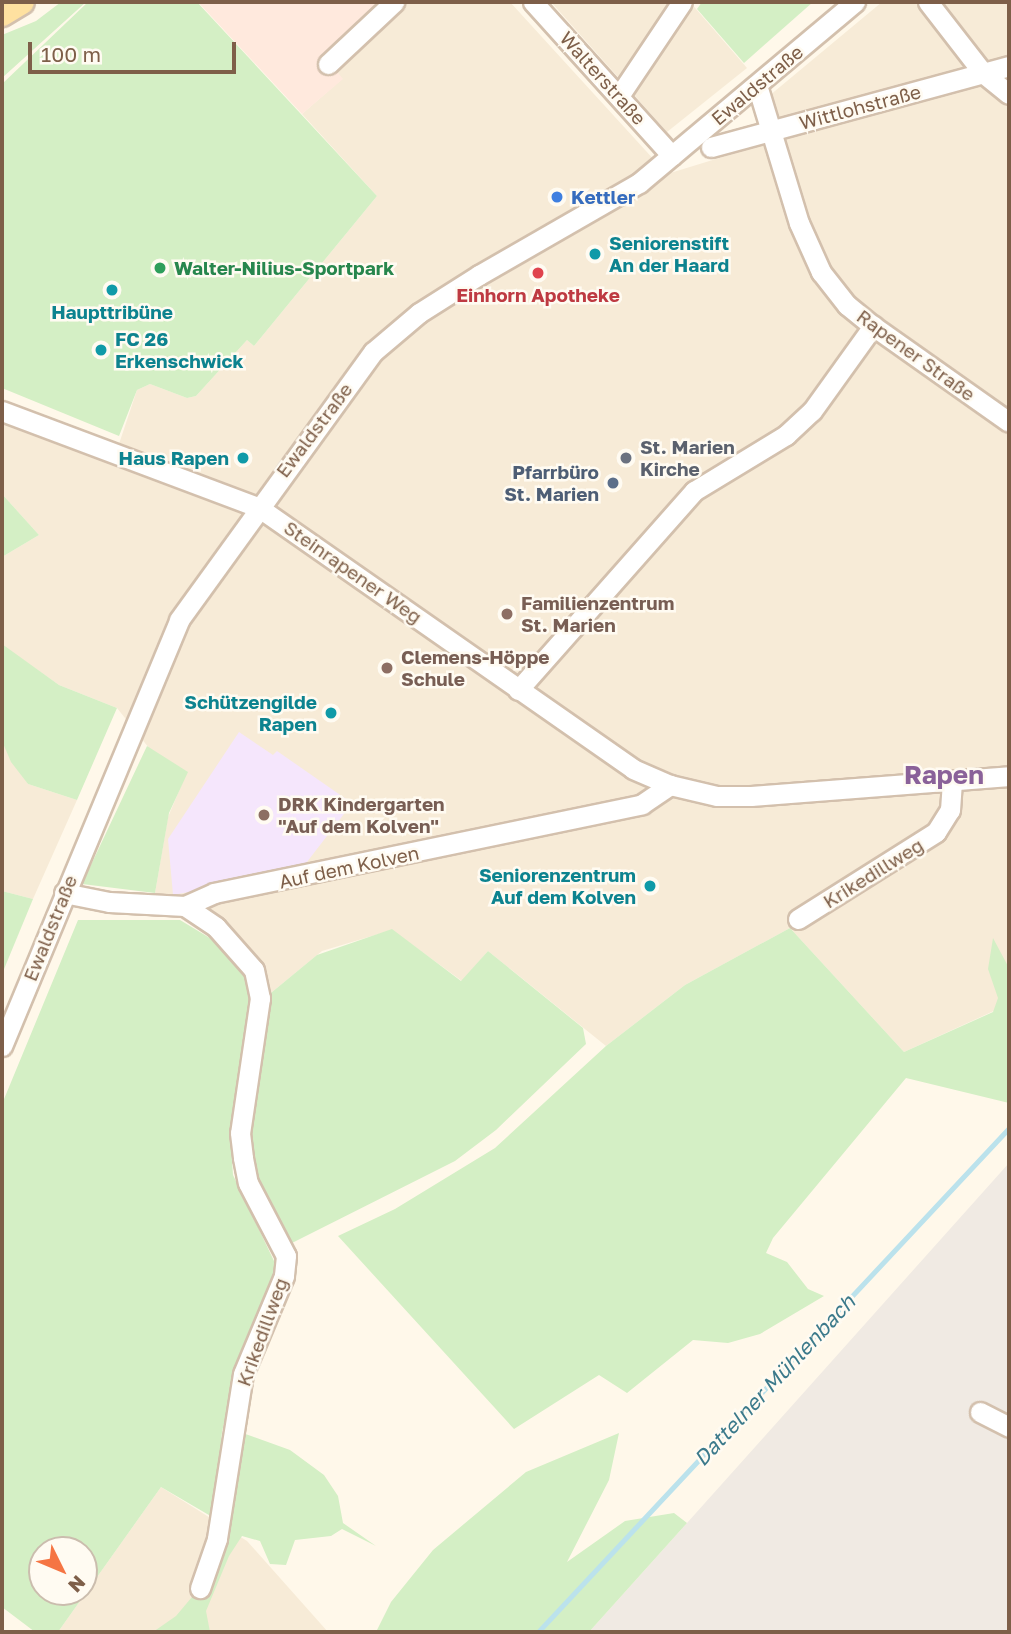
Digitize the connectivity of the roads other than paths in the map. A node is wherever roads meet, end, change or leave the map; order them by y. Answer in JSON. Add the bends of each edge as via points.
{"nodes":[{"id":1,"x":22,"y":2,"type":"edge"},
{"id":2,"x":394,"y":2,"type":"edge"},
{"id":3,"x":533,"y":2,"type":"edge"},
{"id":4,"x":682,"y":2,"type":"edge"},
{"id":5,"x":855,"y":2,"type":"edge"},
{"id":6,"x":928,"y":2,"type":"edge"},
{"id":7,"x":2,"y":13,"type":"edge"},
{"id":8,"x":328,"y":64,"type":"dead end"},
{"id":9,"x":1009,"y":66,"type":"edge"},
{"id":10,"x":983,"y":73,"type":"junction"},
{"id":11,"x":757,"y":86,"type":"junction"},
{"id":12,"x":1009,"y":94,"type":"edge"},
{"id":13,"x":619,"y":96,"type":"junction"},
{"id":14,"x":769,"y":130,"type":"junction"},
{"id":15,"x":711,"y":147,"type":"dead end"},
{"id":16,"x":672,"y":156,"type":"junction"},
{"id":17,"x":873,"y":326,"type":"junction"},
{"id":18,"x":2,"y":411,"type":"edge"},
{"id":19,"x":1009,"y":422,"type":"edge"},
{"id":20,"x":258,"y":507,"type":"junction"},
{"id":21,"x":518,"y":690,"type":"junction"},
{"id":22,"x":1009,"y":776,"type":"edge"},
{"id":23,"x":952,"y":782,"type":"junction"},
{"id":24,"x":670,"y":785,"type":"junction"},
{"id":25,"x":64,"y":893,"type":"junction"},
{"id":26,"x":185,"y":906,"type":"junction"},
{"id":27,"x":798,"y":919,"type":"dead end"},
{"id":28,"x":2,"y":1046,"type":"edge"},
{"id":29,"x":980,"y":1412,"type":"dead end"},
{"id":30,"x":1009,"y":1427,"type":"edge"},
{"id":31,"x":200,"y":1588,"type":"dead end"}],
"edges":[{"from":1,"to":7,"type":"main road"},
{"from":2,"to":8,"type":"street"},
{"from":3,"to":13,"type":"street","name":"Walterstraße"},
{"from":4,"to":13,"type":"street"},
{"from":5,"to":11,"type":"street","name":"Ewaldstraße"},
{"from":6,"to":10,"type":"street"},
{"from":9,"to":10,"type":"street","name":"Wittlohstraße"},
{"from":10,"to":12,"type":"street"},
{"from":10,"to":14,"type":"street","name":"Wittlohstraße"},
{"from":11,"to":14,"type":"street","name":"Rapener Straße"},
{"from":11,"to":16,"type":"street","name":"Ewaldstraße"},
{"from":13,"to":16,"type":"street","name":"Walterstraße"},
{"from":14,"to":15,"type":"street","name":"Wittlohstraße"},
{"from":14,"to":17,"type":"street","name":"Rapener Straße","via":[[799,223],[821,272],[847,305]]},
{"from":16,"to":20,"type":"street","name":"Ewaldstraße","via":[[639,183],[419,313],[373,352]]},
{"from":17,"to":19,"type":"street","name":"Rapener Straße"},
{"from":17,"to":21,"type":"street","via":[[812,411],[786,435],[694,491]]},
{"from":18,"to":20,"type":"street","name":"Steinrapener Weg"},
{"from":20,"to":21,"type":"street","name":"Steinrapener Weg"},
{"from":20,"to":25,"type":"street","name":"Ewaldstraße","via":[[179,620]]},
{"from":21,"to":24,"type":"street","name":"Steinrapener Weg","via":[[632,769]]},
{"from":22,"to":23,"type":"street","name":"Steinrapener Weg"},
{"from":23,"to":24,"type":"street","name":"Steinrapener Weg","via":[[740,796]]},
{"from":23,"to":27,"type":"street","name":"Krikedillweg","via":[[950,810],[936,832]]},
{"from":24,"to":26,"type":"street","name":"Auf dem Kolven","via":[[642,804],[214,893]]},
{"from":25,"to":26,"type":"street","name":"Auf dem Kolven","via":[[109,902]]},
{"from":25,"to":28,"type":"street","name":"Ewaldstraße"},
{"from":26,"to":31,"type":"street","name":"Krikedillweg","via":[[216,927],[254,970],[260,998],[242,1122],[243,1158],[248,1183],[286,1256],[284,1276],[243,1374],[217,1539]]},
{"from":29,"to":30,"type":"street"}]}
